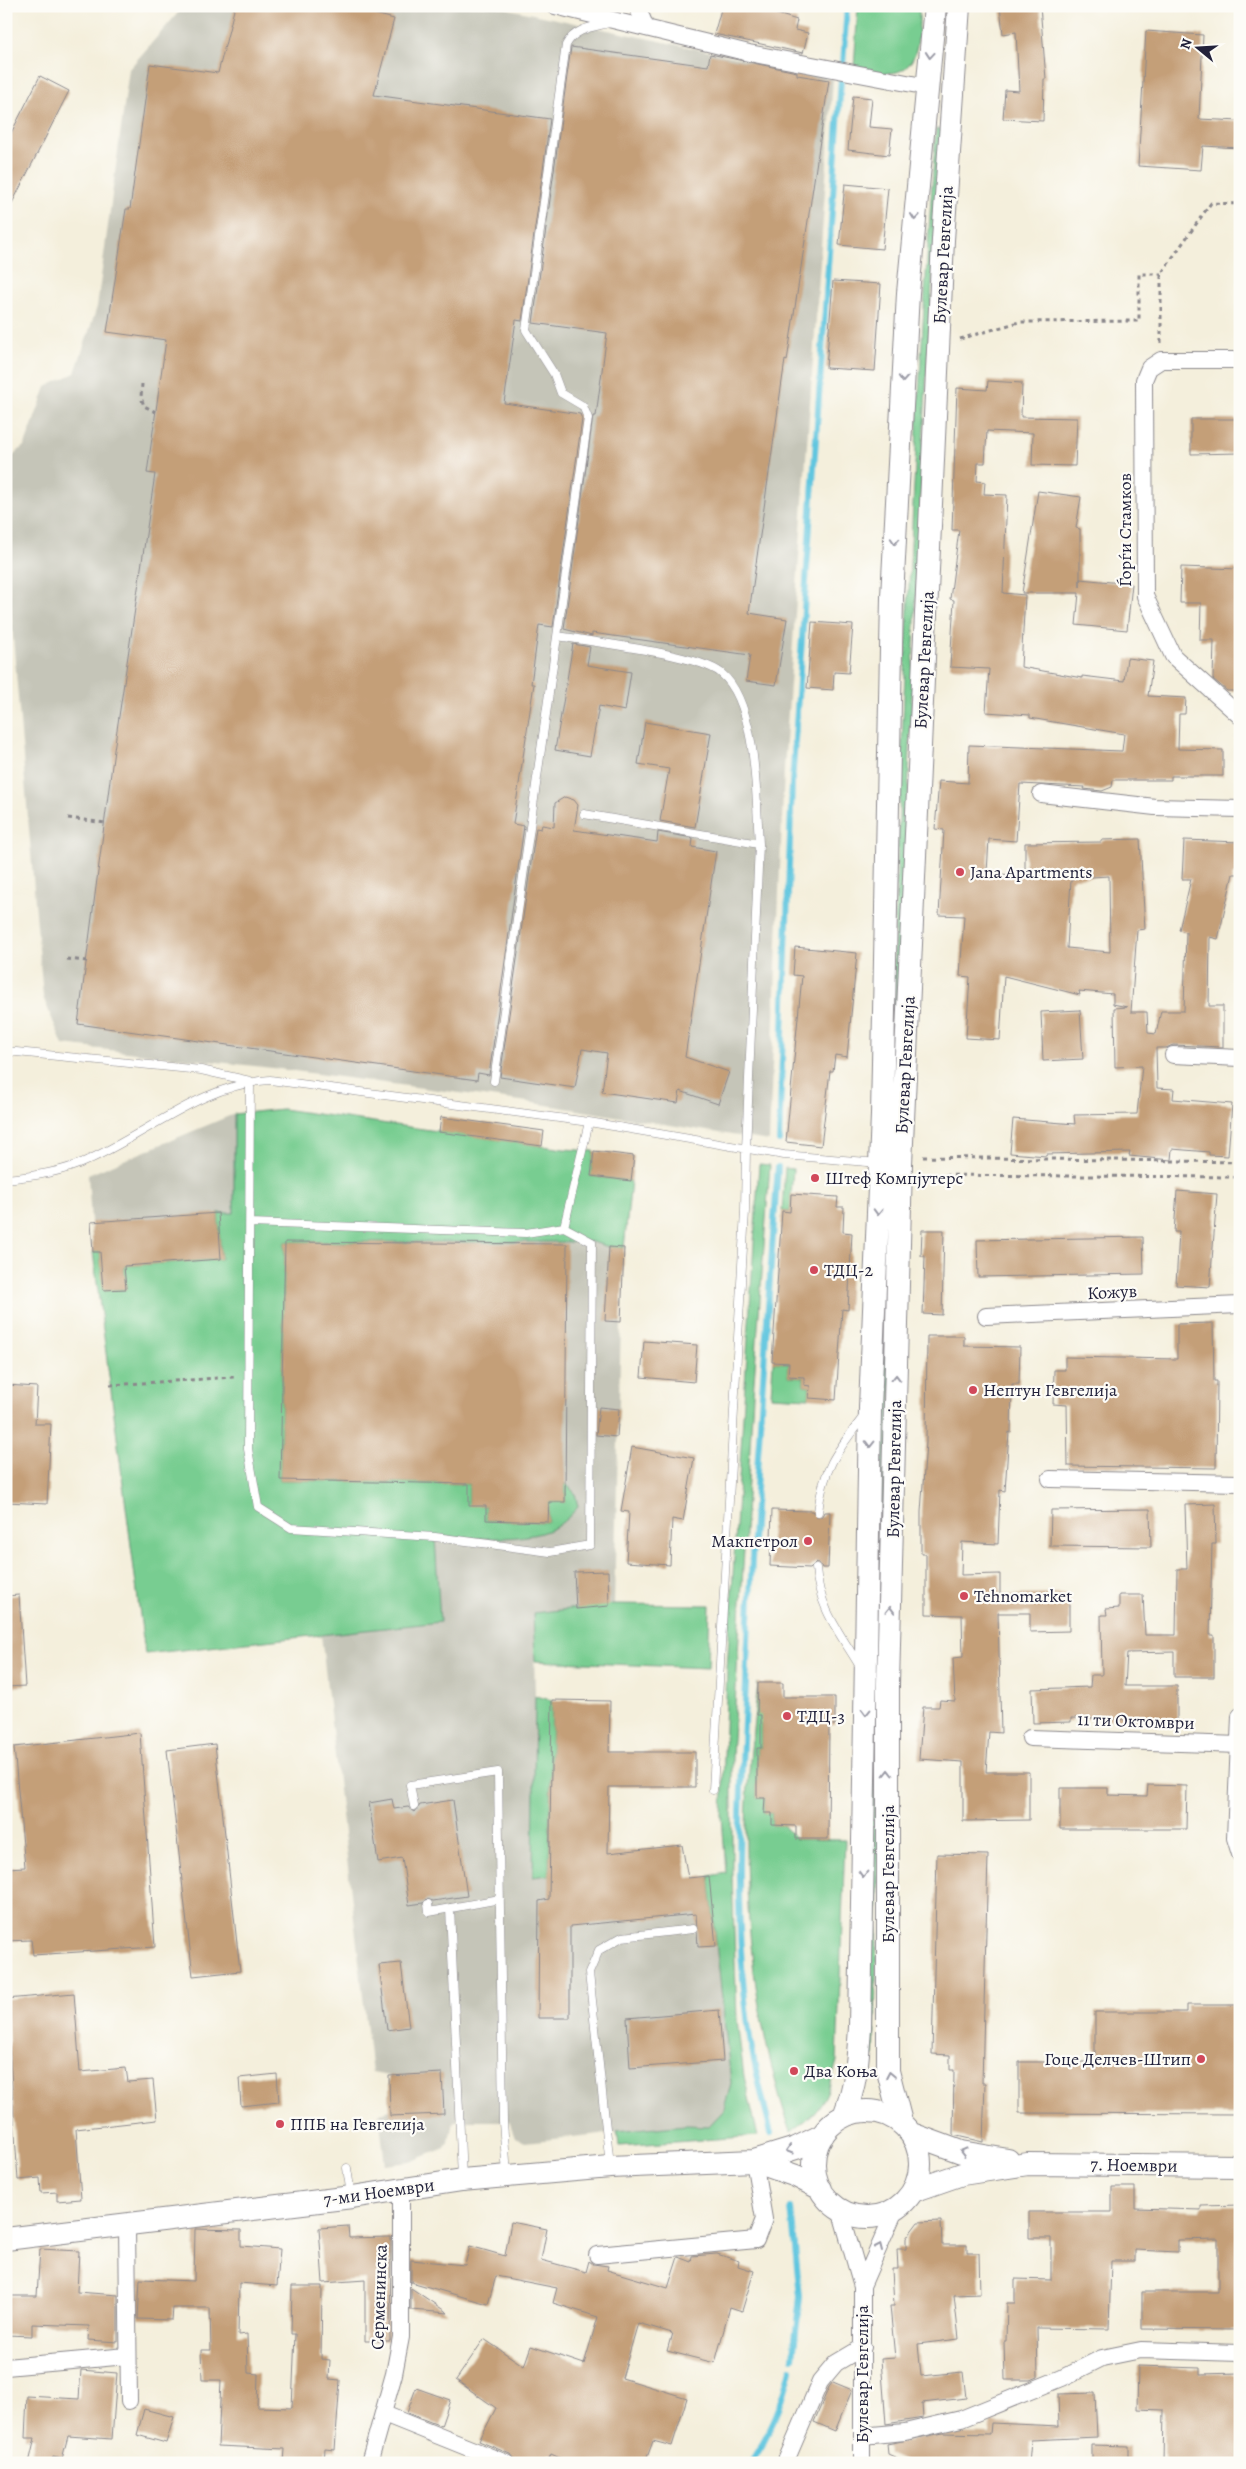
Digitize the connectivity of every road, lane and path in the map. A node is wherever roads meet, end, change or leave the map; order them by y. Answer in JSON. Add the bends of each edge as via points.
{"nodes":[{"id":1,"x":554,"y":6,"type":"edge"},
{"id":2,"x":637,"y":6,"type":"edge"},
{"id":3,"x":935,"y":6,"type":"edge"},
{"id":4,"x":959,"y":6,"type":"edge"},
{"id":5,"x":617,"y":21,"type":"junction"},
{"id":6,"x":646,"y":28,"type":"junction"},
{"id":7,"x":928,"y":87,"type":"junction"},
{"id":8,"x":1240,"y":204,"type":"edge"},
{"id":9,"x":1162,"y":274,"type":"junction"},
{"id":10,"x":938,"y":345,"type":"junction"},
{"id":11,"x":1240,"y":360,"type":"edge"},
{"id":12,"x":1155,"y":364,"type":"junction"},
{"id":13,"x":142,"y":384,"type":"dead end"},
{"id":14,"x":156,"y":412,"type":"dead end"},
{"id":15,"x":558,"y":636,"type":"junction"},
{"id":16,"x":1240,"y":716,"type":"edge"},
{"id":17,"x":1041,"y":794,"type":"dead end"},
{"id":18,"x":1240,"y":808,"type":"edge"},
{"id":19,"x":584,"y":814,"type":"dead end"},
{"id":20,"x":68,"y":818,"type":"dead end"},
{"id":21,"x":106,"y":823,"type":"dead end"},
{"id":22,"x":759,"y":844,"type":"junction"},
{"id":23,"x":67,"y":958,"type":"dead end"},
{"id":24,"x":87,"y":961,"type":"dead end"},
{"id":25,"x":6,"y":1051,"type":"edge"},
{"id":26,"x":1173,"y":1055,"type":"dead end"},
{"id":27,"x":1240,"y":1058,"type":"edge"},
{"id":28,"x":250,"y":1081,"type":"junction"},
{"id":29,"x":494,"y":1081,"type":"dead end"},
{"id":30,"x":588,"y":1122,"type":"junction"},
{"id":31,"x":746,"y":1149,"type":"junction"},
{"id":32,"x":1240,"y":1162,"type":"edge"},
{"id":33,"x":894,"y":1164,"type":"junction"},
{"id":34,"x":1240,"y":1177,"type":"edge"},
{"id":35,"x":6,"y":1179,"type":"edge"},
{"id":36,"x":250,"y":1223,"type":"junction"},
{"id":37,"x":564,"y":1226,"type":"junction"},
{"id":38,"x":1240,"y":1305,"type":"edge"},
{"id":39,"x":986,"y":1316,"type":"dead end"},
{"id":40,"x":248,"y":1376,"type":"junction"},
{"id":41,"x":110,"y":1385,"type":"dead end"},
{"id":42,"x":870,"y":1408,"type":"junction"},
{"id":43,"x":1050,"y":1479,"type":"dead end"},
{"id":44,"x":1240,"y":1483,"type":"edge"},
{"id":45,"x":818,"y":1512,"type":"dead end"},
{"id":46,"x":816,"y":1568,"type":"dead end"},
{"id":47,"x":866,"y":1678,"type":"junction"},
{"id":48,"x":1240,"y":1716,"type":"edge"},
{"id":49,"x":1030,"y":1738,"type":"dead end"},
{"id":50,"x":1239,"y":1745,"type":"edge"},
{"id":51,"x":713,"y":1790,"type":"dead end"},
{"id":52,"x":414,"y":1806,"type":"dead end"},
{"id":53,"x":1240,"y":1854,"type":"edge"},
{"id":54,"x":500,"y":1899,"type":"junction"},
{"id":55,"x":428,"y":1904,"type":"dead end"},
{"id":56,"x":450,"y":1908,"type":"junction"},
{"id":57,"x":692,"y":1929,"type":"dead end"},
{"id":58,"x":844,"y":2116,"type":"junction"},
{"id":59,"x":906,"y":2128,"type":"junction"},
{"id":60,"x":823,"y":2135,"type":"junction"},
{"id":61,"x":754,"y":2161,"type":"junction"},
{"id":62,"x":1028,"y":2164,"type":"junction"},
{"id":63,"x":1240,"y":2166,"type":"edge"},
{"id":64,"x":610,"y":2167,"type":"junction"},
{"id":65,"x":347,"y":2168,"type":"dead end"},
{"id":66,"x":507,"y":2176,"type":"junction"},
{"id":67,"x":462,"y":2180,"type":"junction"},
{"id":68,"x":402,"y":2189,"type":"junction"},
{"id":69,"x":821,"y":2189,"type":"junction"},
{"id":70,"x":913,"y":2191,"type":"junction"},
{"id":71,"x":352,"y":2198,"type":"junction"},
{"id":72,"x":896,"y":2208,"type":"junction"},
{"id":73,"x":840,"y":2209,"type":"junction"},
{"id":74,"x":127,"y":2224,"type":"junction"},
{"id":75,"x":6,"y":2239,"type":"edge"},
{"id":76,"x":597,"y":2255,"type":"dead end"},
{"id":77,"x":862,"y":2286,"type":"junction"},
{"id":78,"x":863,"y":2347,"type":"junction"},
{"id":79,"x":1240,"y":2352,"type":"edge"},
{"id":80,"x":127,"y":2356,"type":"junction"},
{"id":81,"x":6,"y":2367,"type":"edge"},
{"id":82,"x":129,"y":2401,"type":"dead end"},
{"id":83,"x":384,"y":2414,"type":"junction"},
{"id":84,"x":862,"y":2436,"type":"junction"},
{"id":85,"x":369,"y":2463,"type":"edge"},
{"id":86,"x":506,"y":2463,"type":"edge"},
{"id":87,"x":785,"y":2463,"type":"edge"},
{"id":88,"x":862,"y":2463,"type":"edge"}],
"edges":[{"from":1,"to":5,"type":"street"},
{"from":2,"to":6,"type":"street"},
{"from":3,"to":7,"type":"main road","name":"Булевар Гевгелија","one_way":true},
{"from":4,"to":10,"type":"main road","name":"Булевар Гевгелија"},
{"from":5,"to":6,"type":"street"},
{"from":5,"to":15,"type":"lane","via":[[580,31],[570,36],[566,45],[526,330],[562,393],[583,406],[588,418]]},
{"from":6,"to":7,"type":"street","via":[[789,62]]},
{"from":7,"to":33,"type":"main road","name":"Булевар Гевгелија","one_way":true,"via":[[908,293],[892,597]]},
{"from":8,"to":9,"type":"path","via":[[1211,203]]},
{"from":9,"to":10,"type":"path","via":[[1139,274],[1139,321],[1019,322]]},
{"from":9,"to":12,"type":"path"},
{"from":10,"to":33,"type":"main road","name":"Булевар Гевгелија"},
{"from":11,"to":12,"type":"street"},
{"from":12,"to":16,"type":"street","name":"Ѓорѓи Стамков","via":[[1144,380],[1145,596],[1173,656]]},
{"from":13,"to":14,"type":"path","via":[[144,406]]},
{"from":15,"to":22,"type":"lane","via":[[661,654],[695,662],[721,673],[737,692],[750,730]]},
{"from":15,"to":29,"type":"lane"},
{"from":17,"to":18,"type":"street","via":[[1155,807]]},
{"from":19,"to":22,"type":"lane"},
{"from":20,"to":21,"type":"path"},
{"from":22,"to":31,"type":"lane"},
{"from":23,"to":24,"type":"path"},
{"from":25,"to":28,"type":"lane","via":[[201,1070]]},
{"from":26,"to":27,"type":"street"},
{"from":28,"to":30,"type":"lane","via":[[293,1082]]},
{"from":28,"to":35,"type":"lane","via":[[199,1100],[86,1161],[59,1171]]},
{"from":28,"to":36,"type":"lane"},
{"from":30,"to":31,"type":"lane"},
{"from":30,"to":37,"type":"lane"},
{"from":31,"to":33,"type":"lane"},
{"from":31,"to":51,"type":"lane","via":[[746,1211]]},
{"from":32,"to":33,"type":"path"},
{"from":33,"to":34,"type":"path"},
{"from":33,"to":42,"type":"main road","name":"Булевар Гевгелија","one_way":true},
{"from":59,"to":33,"type":"main road","name":"Булевар Гевгелија","one_way":true,"via":[[888,2070],[888,1684]]},
{"from":36,"to":37,"type":"lane","via":[[526,1233]]},
{"from":36,"to":40,"type":"lane"},
{"from":37,"to":40,"type":"lane","via":[[592,1242],[590,1545],[550,1552],[435,1537],[291,1528],[258,1507],[248,1449]]},
{"from":38,"to":39,"type":"street","name":"Кожув"},
{"from":40,"to":41,"type":"path"},
{"from":42,"to":45,"type":"lane","via":[[826,1472]]},
{"from":42,"to":47,"type":"main road","name":"Булевар Гевгелија","one_way":true},
{"from":43,"to":44,"type":"street"},
{"from":46,"to":47,"type":"lane","via":[[824,1609]]},
{"from":47,"to":58,"type":"main road","name":"Булевар Гевгелија","one_way":true,"via":[[858,2054],[854,2090]]},
{"from":48,"to":50,"type":"street"},
{"from":49,"to":50,"type":"street","name":"11 ти Октомври"},
{"from":50,"to":53,"type":"street","via":[[1235,1838]]},
{"from":52,"to":54,"type":"lane","via":[[410,1785],[498,1772]]},
{"from":54,"to":56,"type":"lane"},
{"from":54,"to":66,"type":"lane","via":[[503,2122]]},
{"from":55,"to":56,"type":"lane","via":[[429,1912]]},
{"from":56,"to":67,"type":"lane"},
{"from":57,"to":64,"type":"lane","via":[[622,1936],[599,1950],[589,1973]]},
{"from":58,"to":59,"type":"main road","via":[[858,2111],[873,2111],[888,2115]]},
{"from":58,"to":60,"type":"main road"},
{"from":62,"to":59,"type":"main road","name":"7. Ноември","one_way":true,"via":[[961,2152]]},
{"from":59,"to":70,"type":"main road","via":[[918,2148],[920,2162]]},
{"from":60,"to":61,"type":"main road","one_way":true,"via":[[796,2148]]},
{"from":60,"to":69,"type":"main road","via":[[814,2162]]},
{"from":61,"to":64,"type":"main road","name":"7-ми Ноември"},
{"from":61,"to":69,"type":"main road"},
{"from":61,"to":76,"type":"street","via":[[764,2218],[756,2240]]},
{"from":62,"to":63,"type":"main road","name":"7. Ноември"},
{"from":62,"to":70,"type":"main road","name":"7. Ноември","via":[[962,2174]]},
{"from":64,"to":66,"type":"main road","name":"7-ми Ноември"},
{"from":65,"to":71,"type":"lane"},
{"from":66,"to":67,"type":"main road","name":"7-ми Ноември"},
{"from":67,"to":68,"type":"main road","name":"7-ми Ноември"},
{"from":68,"to":71,"type":"main road","name":"7-ми Ноември"},
{"from":68,"to":83,"type":"street","name":"Серменинска","via":[[401,2337]]},
{"from":69,"to":73,"type":"main road"},
{"from":70,"to":72,"type":"main road"},
{"from":71,"to":74,"type":"main road","name":"7-ми Ноември"},
{"from":72,"to":73,"type":"main road","via":[[868,2217]]},
{"from":77,"to":72,"type":"street","name":"Булевар Гевгелија","one_way":true},
{"from":73,"to":77,"type":"street","name":"Булевар Гевгелија"},
{"from":74,"to":75,"type":"main road","name":"7-ми Ноември"},
{"from":74,"to":80,"type":"street"},
{"from":77,"to":78,"type":"street","name":"Булевар Гевгелија"},
{"from":78,"to":84,"type":"street","name":"Булевар Гевгелија"},
{"from":78,"to":87,"type":"street","via":[[836,2363],[820,2382]]},
{"from":79,"to":84,"type":"street","via":[[1141,2350],[1102,2358],[961,2419],[905,2432]]},
{"from":80,"to":81,"type":"street"},
{"from":80,"to":82,"type":"street"},
{"from":83,"to":85,"type":"street","name":"Серменинска"},
{"from":83,"to":86,"type":"street"},
{"from":84,"to":88,"type":"street","name":"Булевар Гевгелија"}]}
